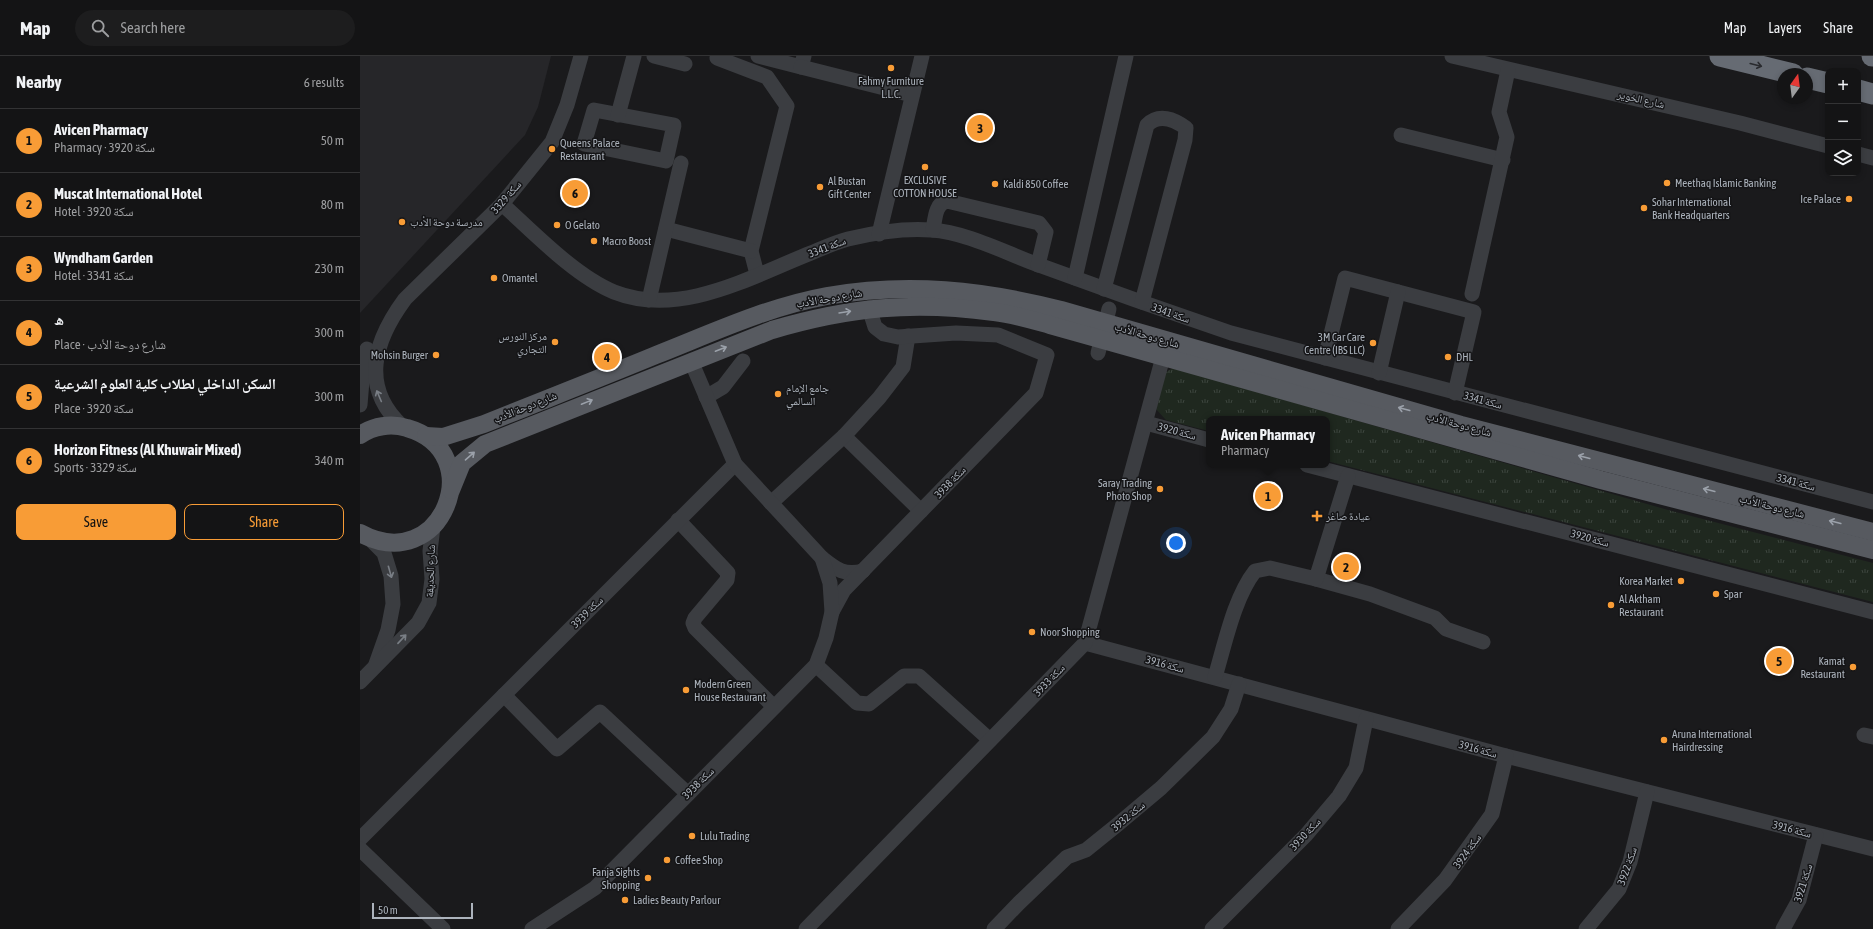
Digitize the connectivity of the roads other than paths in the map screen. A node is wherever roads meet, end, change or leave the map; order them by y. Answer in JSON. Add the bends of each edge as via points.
{"nodes":[{"id":1,"x":580,"y":56,"type":"edge"},
{"id":2,"x":634,"y":56,"type":"edge"},
{"id":3,"x":654,"y":56,"type":"edge"},
{"id":4,"x":758,"y":56,"type":"edge"},
{"id":5,"x":922,"y":56,"type":"edge"},
{"id":6,"x":1126,"y":56,"type":"edge"},
{"id":7,"x":1452,"y":56,"type":"edge"},
{"id":8,"x":1720,"y":56,"type":"edge"},
{"id":9,"x":717,"y":58,"type":"dead end"},
{"id":10,"x":802,"y":61,"type":"edge"},
{"id":11,"x":685,"y":64,"type":"dead end"},
{"id":12,"x":1508,"y":70,"type":"junction"},
{"id":13,"x":1777,"y":70,"type":"edge"},
{"id":14,"x":1813,"y":79,"type":"edge"},
{"id":15,"x":1825,"y":82,"type":"edge"},
{"id":16,"x":1861,"y":91,"type":"edge"},
{"id":17,"x":1873,"y":94,"type":"edge"},
{"id":18,"x":912,"y":95,"type":"junction"},
{"id":19,"x":618,"y":115,"type":"junction"},
{"id":20,"x":1401,"y":135,"type":"dead end"},
{"id":21,"x":1825,"y":145,"type":"edge"},
{"id":22,"x":1861,"y":155,"type":"edge"},
{"id":23,"x":1873,"y":158,"type":"edge"},
{"id":24,"x":1503,"y":160,"type":"junction"},
{"id":25,"x":681,"y":163,"type":"dead end"},
{"id":26,"x":502,"y":204,"type":"junction"},
{"id":27,"x":666,"y":229,"type":"junction"},
{"id":28,"x":933,"y":230,"type":"junction"},
{"id":29,"x":879,"y":234,"type":"junction"},
{"id":30,"x":751,"y":251,"type":"junction"},
{"id":31,"x":1038,"y":265,"type":"junction"},
{"id":32,"x":757,"y":274,"type":"junction"},
{"id":33,"x":1075,"y":278,"type":"junction"},
{"id":34,"x":1104,"y":289,"type":"junction"},
{"id":35,"x":1398,"y":292,"type":"junction"},
{"id":36,"x":1472,"y":294,"type":"dead end"},
{"id":37,"x":649,"y":300,"type":"junction"},
{"id":38,"x":1142,"y":302,"type":"junction"},
{"id":39,"x":869,"y":308,"type":"junction"},
{"id":40,"x":394,"y":314,"type":"junction"},
{"id":41,"x":1104,"y":331,"type":"junction"},
{"id":42,"x":908,"y":336,"type":"junction"},
{"id":43,"x":1163,"y":357,"type":"junction"},
{"id":44,"x":1324,"y":358,"type":"junction"},
{"id":45,"x":691,"y":361,"type":"junction"},
{"id":46,"x":743,"y":361,"type":"dead end"},
{"id":47,"x":1379,"y":373,"type":"junction"},
{"id":48,"x":1455,"y":393,"type":"junction"},
{"id":49,"x":706,"y":397,"type":"junction"},
{"id":50,"x":360,"y":405,"type":"edge"},
{"id":51,"x":1146,"y":423,"type":"junction"},
{"id":52,"x":402,"y":426,"type":"junction"},
{"id":53,"x":360,"y":435,"type":"edge"},
{"id":54,"x":426,"y":436,"type":"junction"},
{"id":55,"x":844,"y":436,"type":"junction"},
{"id":56,"x":1206,"y":439,"type":"edge"},
{"id":57,"x":735,"y":464,"type":"junction"},
{"id":58,"x":1318,"y":468,"type":"edge"},
{"id":59,"x":1348,"y":476,"type":"junction"},
{"id":60,"x":451,"y":490,"type":"junction"},
{"id":61,"x":1873,"y":502,"type":"edge"},
{"id":62,"x":771,"y":503,"type":"junction"},
{"id":63,"x":921,"y":512,"type":"junction"},
{"id":64,"x":678,"y":520,"type":"junction"},
{"id":65,"x":433,"y":527,"type":"junction"},
{"id":66,"x":1873,"y":532,"type":"edge"},
{"id":67,"x":365,"y":536,"type":"edge"},
{"id":68,"x":1873,"y":550,"type":"edge"},
{"id":69,"x":822,"y":558,"type":"junction"},
{"id":70,"x":863,"y":571,"type":"junction"},
{"id":71,"x":1316,"y":579,"type":"junction"},
{"id":72,"x":832,"y":612,"type":"junction"},
{"id":73,"x":1873,"y":612,"type":"edge"},
{"id":74,"x":1483,"y":642,"type":"dead end"},
{"id":75,"x":1085,"y":643,"type":"junction"},
{"id":76,"x":816,"y":665,"type":"junction"},
{"id":77,"x":375,"y":667,"type":"junction"},
{"id":78,"x":1215,"y":677,"type":"junction"},
{"id":79,"x":360,"y":682,"type":"edge"},
{"id":80,"x":1239,"y":684,"type":"junction"},
{"id":81,"x":504,"y":695,"type":"junction"},
{"id":82,"x":774,"y":707,"type":"junction"},
{"id":83,"x":1366,"y":719,"type":"junction"},
{"id":84,"x":990,"y":740,"type":"junction"},
{"id":85,"x":1506,"y":756,"type":"junction"},
{"id":86,"x":1648,"y":792,"type":"junction"},
{"id":87,"x":688,"y":794,"type":"junction"},
{"id":88,"x":1816,"y":835,"type":"junction"},
{"id":89,"x":360,"y":840,"type":"edge"},
{"id":90,"x":360,"y":849,"type":"edge"},
{"id":91,"x":1873,"y":849,"type":"edge"},
{"id":92,"x":553,"y":924,"type":"edge"},
{"id":93,"x":443,"y":929,"type":"edge"},
{"id":94,"x":532,"y":929,"type":"edge"},
{"id":95,"x":806,"y":929,"type":"edge"},
{"id":96,"x":994,"y":929,"type":"edge"},
{"id":97,"x":1212,"y":929,"type":"edge"},
{"id":98,"x":1398,"y":929,"type":"edge"},
{"id":99,"x":1586,"y":929,"type":"edge"},
{"id":100,"x":1783,"y":929,"type":"edge"}],
"edges":[{"from":1,"to":26,"type":"street","name":"سكة 3329","via":[[567,105],[552,142]]},
{"from":2,"to":19,"type":"street"},
{"from":3,"to":11,"type":"street"},
{"from":4,"to":10,"type":"street"},
{"from":5,"to":18,"type":"street"},
{"from":6,"to":33,"type":"street"},
{"from":7,"to":12,"type":"street","name":"شارع الخوير"},
{"from":8,"to":13,"type":"highway","one_way":true},
{"from":9,"to":30,"type":"street","via":[[767,77],[787,106]]},
{"from":10,"to":18,"type":"street"},
{"from":12,"to":21,"type":"street","name":"شارع الخوير","via":[[1694,112]]},
{"from":12,"to":24,"type":"street","via":[[1500,112],[1507,132]]},
{"from":14,"to":15,"type":"highway"},
{"from":16,"to":17,"type":"highway"},
{"from":18,"to":29,"type":"street"},
{"from":19,"to":19,"type":"street","via":[[594,110],[584,144],[666,161],[674,125]]},
{"from":20,"to":24,"type":"street"},
{"from":22,"to":23,"type":"street"},
{"from":24,"to":36,"type":"street"},
{"from":25,"to":27,"type":"street"},
{"from":26,"to":37,"type":"street","name":"سكة 3341","via":[[587,278],[614,292]]},
{"from":26,"to":40,"type":"street","name":"سكة 3329","via":[[405,299]]},
{"from":27,"to":30,"type":"street"},
{"from":27,"to":37,"type":"street"},
{"from":28,"to":29,"type":"street","name":"سكة 3341","via":[[899,230]]},
{"from":28,"to":31,"type":"street","name":"سكة 3341","via":[[965,238]]},
{"from":28,"to":31,"type":"street","via":[[938,207],[947,201],[1039,223],[1046,232]]},
{"from":29,"to":32,"type":"street","name":"سكة 3341","via":[[847,239]]},
{"from":30,"to":32,"type":"street"},
{"from":31,"to":33,"type":"street","name":"سكة 3341"},
{"from":32,"to":37,"type":"street","name":"سكة 3341","via":[[717,290],[686,298]]},
{"from":33,"to":34,"type":"street","name":"سكة 3341"},
{"from":34,"to":38,"type":"street","name":"سكة 3341"},
{"from":34,"to":38,"type":"street","via":[[1147,125],[1152,120],[1161,118],[1177,121],[1186,128],[1185,140]]},
{"from":35,"to":44,"type":"street","via":[[1345,278]]},
{"from":35,"to":47,"type":"street"},
{"from":35,"to":48,"type":"street","via":[[1474,312]]},
{"from":38,"to":44,"type":"street","name":"سكة 3341","via":[[1231,333]]},
{"from":39,"to":41,"type":"main road","name":"شارع دوحة الأدب","via":[[946,307],[996,312],[1050,325]]},
{"from":39,"to":42,"type":"street","via":[[875,327],[884,334]]},
{"from":45,"to":39,"type":"main road","name":"شارع دوحة الأدب","one_way":true,"via":[[772,330],[813,318]]},
{"from":40,"to":50,"type":"street","name":"سكة 3329","via":[[379,326],[368,345]]},
{"from":52,"to":40,"type":"street","name":"سكة 3329","one_way":true,"via":[[392,418],[380,400],[374,383],[373,364],[377,345]]},
{"from":41,"to":43,"type":"main road","name":"شارع دوحة الأدب"},
{"from":41,"to":54,"type":"main road","name":"شارع دوحة الأدب","via":[[1018,299],[969,291],[902,289],[828,296],[769,311],[736,323],[484,424],[443,437]]},
{"from":66,"to":41,"type":"main road","name":"شارع دوحة الأدب","one_way":true},
{"from":42,"to":55,"type":"street","via":[[903,367]]},
{"from":42,"to":63,"type":"street","name":"سكة 3938","via":[[956,333],[998,335],[1046,355],[1036,393]]},
{"from":43,"to":51,"type":"street","name":"سكة 3933"},
{"from":43,"to":68,"type":"main road","name":"شارع دوحة الأدب","via":[[1601,480]]},
{"from":44,"to":47,"type":"street","name":"سكة 3341"},
{"from":45,"to":49,"type":"street"},
{"from":60,"to":45,"type":"main road","name":"شارع دوحة الأدب","one_way":true,"via":[[462,463],[485,444]]},
{"from":46,"to":49,"type":"street","via":[[723,387]]},
{"from":47,"to":48,"type":"street","name":"سكة 3341"},
{"from":48,"to":61,"type":"street","name":"سكة 3341"},
{"from":49,"to":57,"type":"street"},
{"from":51,"to":56,"type":"street","name":"سكة 3920"},
{"from":51,"to":75,"type":"street","name":"سكة 3933"},
{"from":52,"to":53,"type":"main road","via":[[376,427]]},
{"from":52,"to":54,"type":"main road"},
{"from":54,"to":60,"type":"main road","via":[[438,447],[446,460]]},
{"from":55,"to":62,"type":"street"},
{"from":55,"to":63,"type":"street"},
{"from":57,"to":62,"type":"street","name":"سكة 3938"},
{"from":57,"to":64,"type":"street","name":"سكة 3939"},
{"from":58,"to":59,"type":"street","name":"سكة 3920"},
{"from":59,"to":71,"type":"street"},
{"from":59,"to":73,"type":"street","name":"سكة 3920"},
{"from":60,"to":65,"type":"main road","name":"شارع دوحة الأدب","via":[[445,510]]},
{"from":62,"to":69,"type":"street","name":"سكة 3938"},
{"from":63,"to":70,"type":"street","name":"سكة 3938"},
{"from":64,"to":81,"type":"street","name":"سكة 3939"},
{"from":64,"to":82,"type":"street","via":[[728,573],[727,580],[695,618],[694,628]]},
{"from":65,"to":67,"type":"main road","via":[[419,537],[403,542],[387,543]]},
{"from":77,"to":65,"type":"street","name":"شارع الحديقة","one_way":true,"via":[[418,623],[429,603]]},
{"from":67,"to":77,"type":"street","name":"شارع الحديقة","one_way":true,"via":[[384,553],[391,576],[393,604],[388,630]]},
{"from":69,"to":70,"type":"street","name":"سكة 3938","via":[[842,572]]},
{"from":69,"to":72,"type":"street","name":"سكة 3938","via":[[830,583]]},
{"from":70,"to":72,"type":"street","name":"سكة 3938","via":[[844,590]]},
{"from":71,"to":74,"type":"street","via":[[1370,594],[1435,618],[1446,629]]},
{"from":71,"to":78,"type":"street","via":[[1270,568],[1255,570],[1246,582]]},
{"from":72,"to":76,"type":"street","name":"سكة 3938"},
{"from":75,"to":78,"type":"street","name":"سكة 3916"},
{"from":75,"to":84,"type":"street","name":"سكة 3933"},
{"from":76,"to":82,"type":"street","name":"سكة 3938"},
{"from":76,"to":84,"type":"street","via":[[857,703],[869,704],[904,676],[919,676]]},
{"from":77,"to":79,"type":"street","name":"شارع الحديقة"},
{"from":78,"to":80,"type":"street","name":"سكة 3916"},
{"from":80,"to":83,"type":"street","name":"سكة 3916"},
{"from":80,"to":96,"type":"street","name":"سكة 3932","via":[[1231,709],[1213,737],[1161,788],[1117,825],[1086,850],[1067,858]]},
{"from":81,"to":87,"type":"street","via":[[557,750],[600,712]]},
{"from":81,"to":89,"type":"street","name":"سكة 3939"},
{"from":82,"to":87,"type":"street","name":"سكة 3938"},
{"from":83,"to":85,"type":"street","name":"سكة 3916"},
{"from":83,"to":97,"type":"street","name":"سكة 3930","via":[[1356,768],[1339,796],[1300,840]]},
{"from":84,"to":95,"type":"street","name":"سكة 3933"},
{"from":85,"to":86,"type":"street","name":"سكة 3916"},
{"from":85,"to":98,"type":"street","name":"سكة 3924","via":[[1492,814],[1445,880]]},
{"from":86,"to":88,"type":"street","name":"سكة 3916"},
{"from":86,"to":99,"type":"street","name":"سكة 3922","via":[[1630,862],[1619,890]]},
{"from":87,"to":92,"type":"street","name":"سكة 3938","via":[[595,888]]},
{"from":88,"to":91,"type":"street","name":"سكة 3916"},
{"from":88,"to":100,"type":"street","name":"سكة 3921","via":[[1800,900]]},
{"from":90,"to":93,"type":"street"},
{"from":92,"to":94,"type":"street","name":"سكة 3938"}]}
